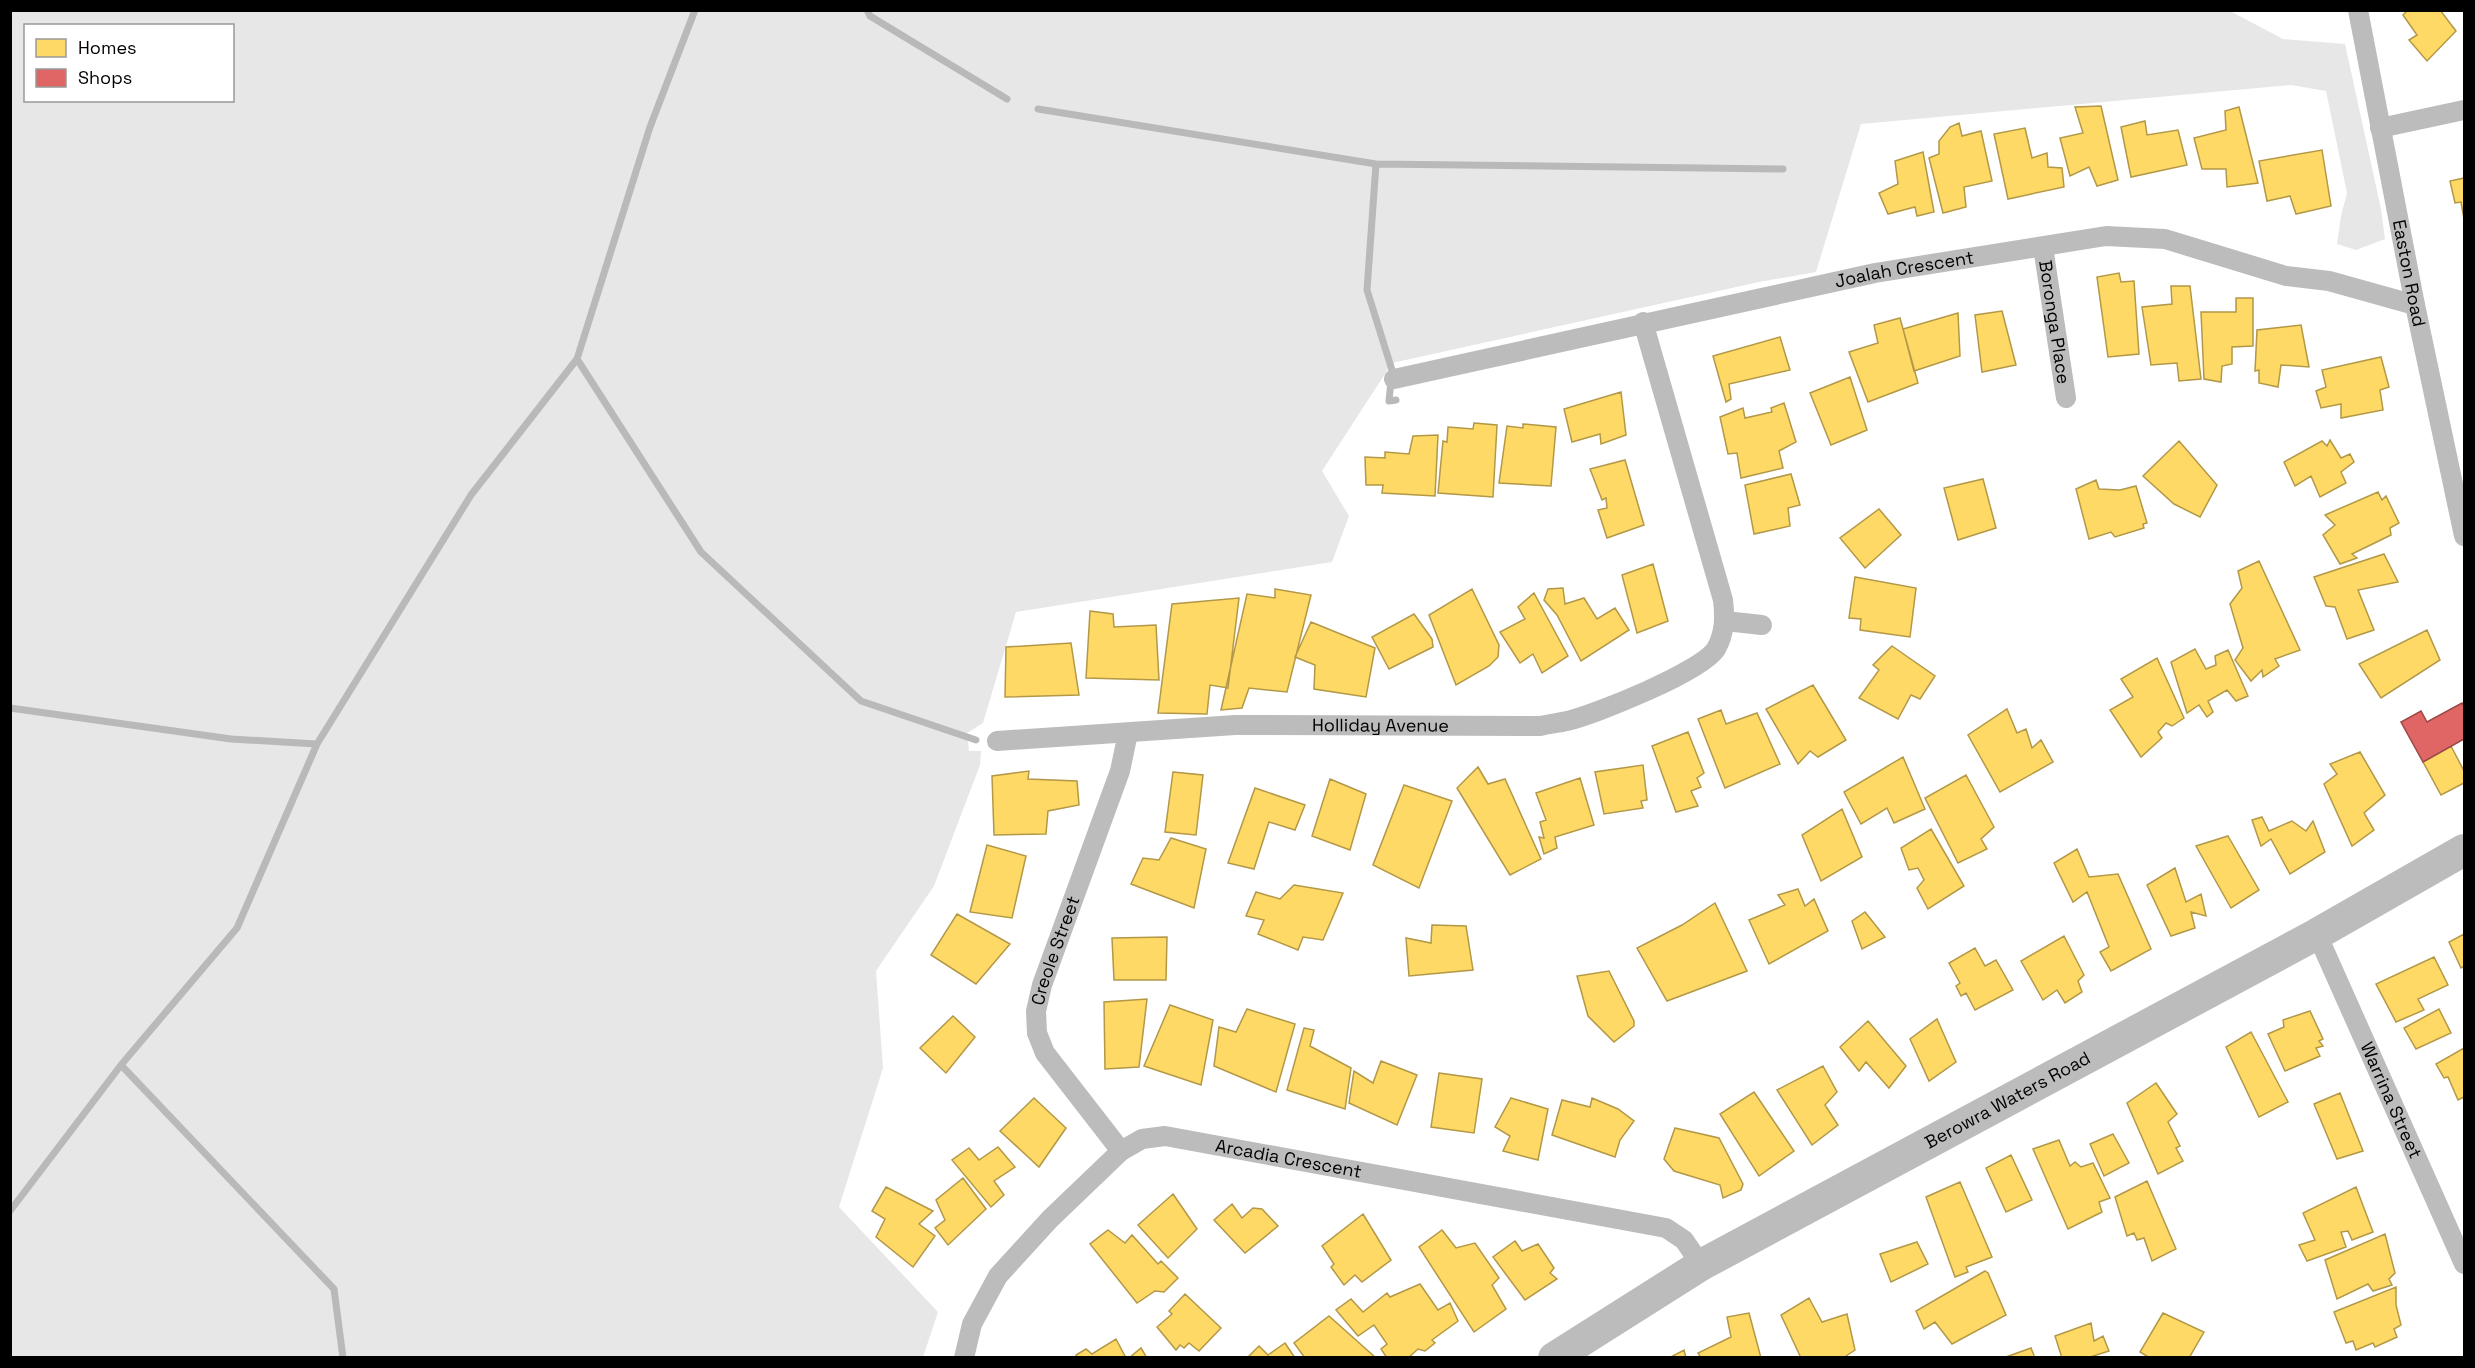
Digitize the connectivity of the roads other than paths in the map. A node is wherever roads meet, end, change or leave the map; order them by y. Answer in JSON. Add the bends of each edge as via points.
{"nodes":[{"id":1,"x":2358,"y":10,"type":"edge"},
{"id":2,"x":2464,"y":110,"type":"edge"},
{"id":3,"x":2380,"y":128,"type":"junction"},
{"id":4,"x":2043,"y":247,"type":"junction"},
{"id":5,"x":2415,"y":305,"type":"junction"},
{"id":6,"x":1643,"y":322,"type":"junction"},
{"id":7,"x":1394,"y":379,"type":"dead end"},
{"id":8,"x":2066,"y":398,"type":"dead end"},
{"id":9,"x":2464,"y":536,"type":"edge"},
{"id":10,"x":1725,"y":621,"type":"junction"},
{"id":11,"x":1762,"y":625,"type":"dead end"},
{"id":12,"x":1128,"y":733,"type":"junction"},
{"id":13,"x":997,"y":741,"type":"dead end"},
{"id":14,"x":2464,"y":850,"type":"edge"},
{"id":15,"x":2317,"y":934,"type":"junction"},
{"id":16,"x":1121,"y":1151,"type":"junction"},
{"id":17,"x":2464,"y":1264,"type":"edge"},
{"id":18,"x":1701,"y":1265,"type":"junction"},
{"id":19,"x":964,"y":1358,"type":"edge"},
{"id":20,"x":1554,"y":1358,"type":"edge"}],
"edges":[{"from":1,"to":3,"type":"street","name":"Easton Road"},
{"from":2,"to":3,"type":"street"},
{"from":3,"to":5,"type":"street","name":"Easton Road"},
{"from":4,"to":5,"type":"street","name":"Joalah Crescent","via":[[2106,236],[2165,239],[2286,276],[2329,281]]},
{"from":4,"to":6,"type":"street","name":"Joalah Crescent","via":[[1875,273]]},
{"from":4,"to":8,"type":"street","name":"Boronga Place"},
{"from":5,"to":9,"type":"street","name":"Easton Road"},
{"from":6,"to":7,"type":"street","name":"Joalah Crescent"},
{"from":6,"to":10,"type":"street","name":"Holliday Avenue","via":[[1723,600]]},
{"from":10,"to":11,"type":"street"},
{"from":10,"to":12,"type":"street","name":"Holliday Avenue","via":[[1716,649],[1689,672],[1568,721],[1540,726],[1235,724]]},
{"from":12,"to":13,"type":"street","name":"Holliday Avenue"},
{"from":12,"to":16,"type":"street","name":"Creole Street","via":[[1120,771],[1042,984],[1036,1011],[1037,1034],[1045,1053]]},
{"from":14,"to":15,"type":"main road","name":"Berowra Waters Road"},
{"from":15,"to":17,"type":"street","name":"Warrina Street"},
{"from":15,"to":18,"type":"main road","name":"Berowra Waters Road"},
{"from":16,"to":18,"type":"street","name":"Arcadia Crescent","via":[[1142,1139],[1165,1136],[1650,1224],[1676,1233]]},
{"from":16,"to":19,"type":"street","name":"Arcadia Crescent","via":[[998,1276],[972,1324]]},
{"from":18,"to":20,"type":"main road","name":"Berowra Waters Road"}]}
